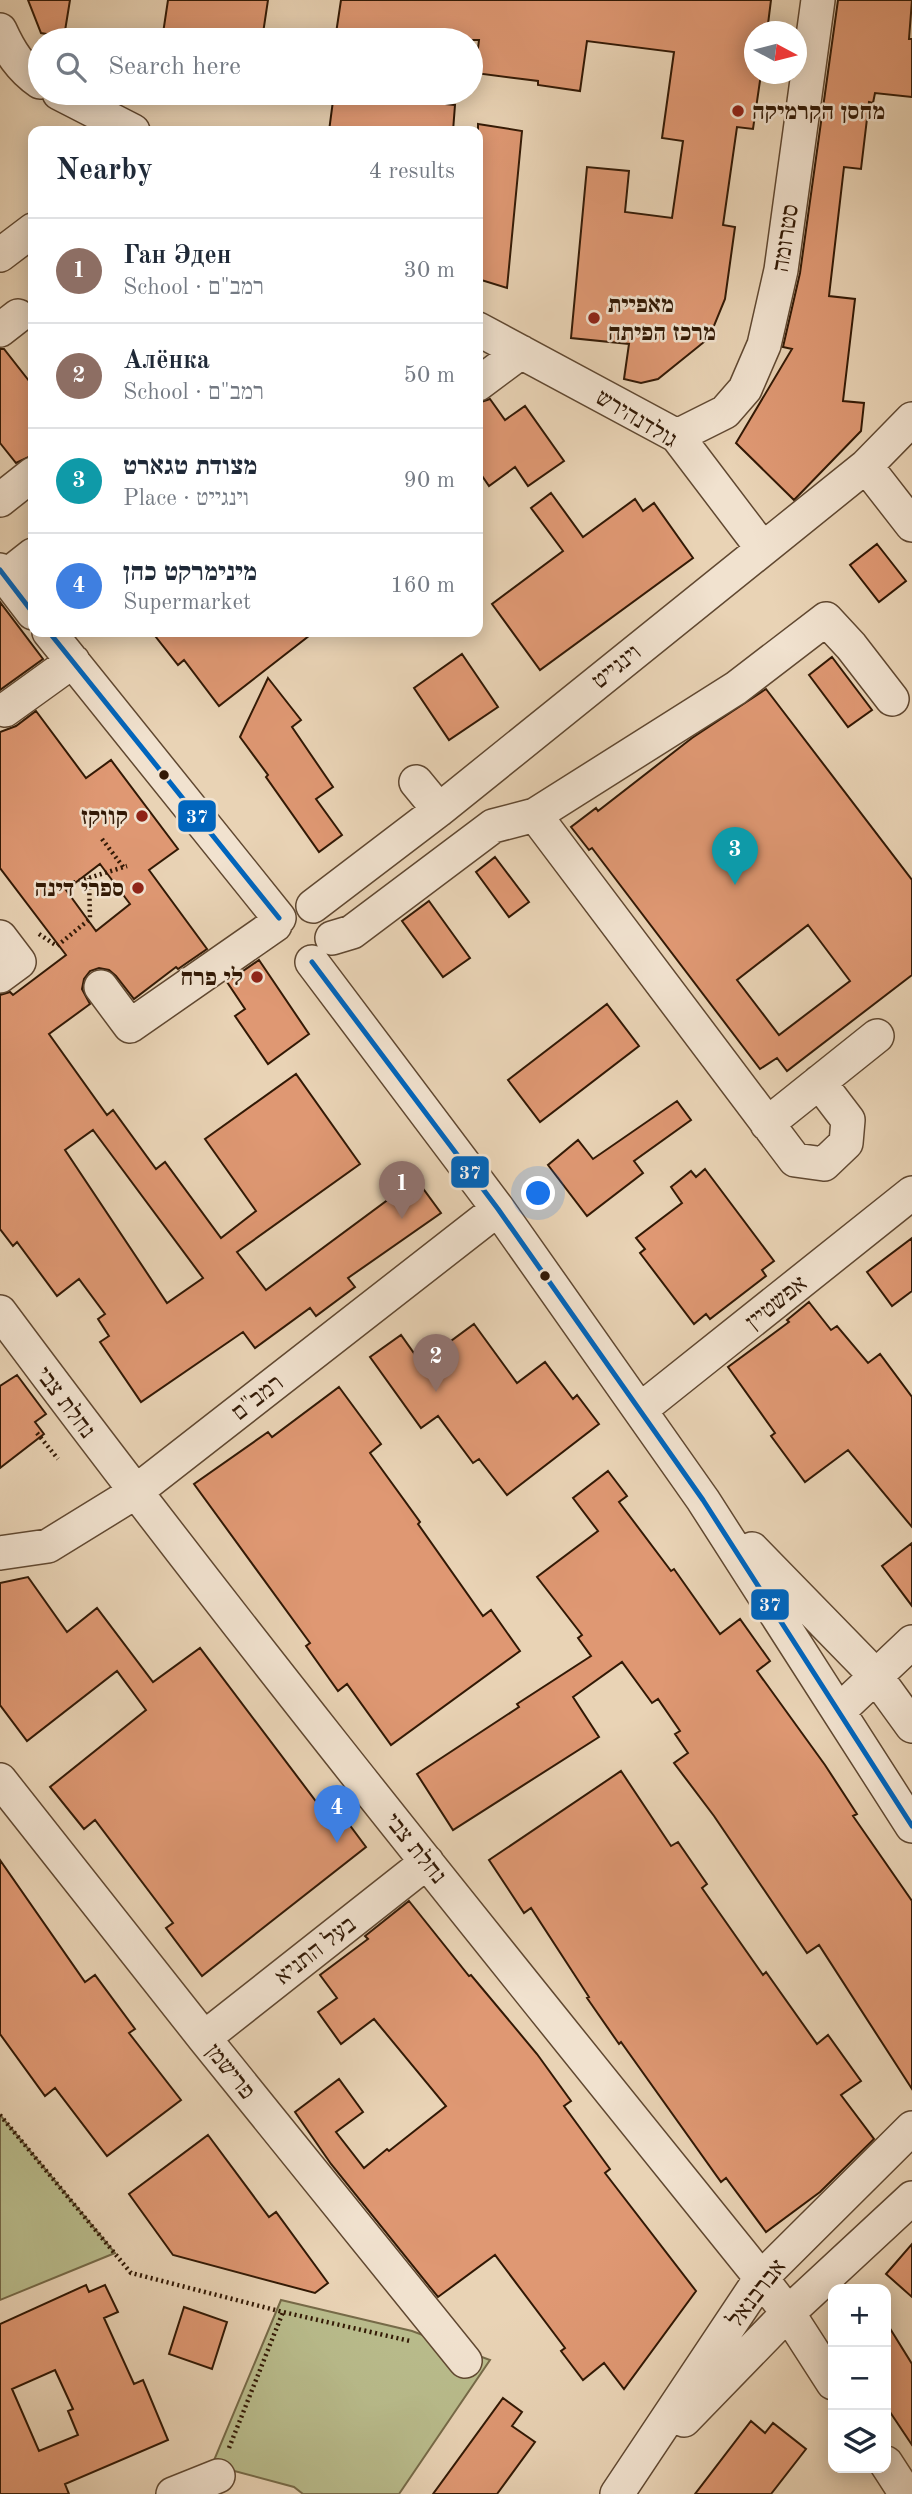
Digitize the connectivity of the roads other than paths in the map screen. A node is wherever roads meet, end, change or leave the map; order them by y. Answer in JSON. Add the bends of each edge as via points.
{"nodes":[{"id":1,"x":818,"y":0,"type":"edge"},
{"id":2,"x":0,"y":30,"type":"edge"},
{"id":3,"x":28,"y":74,"type":"edge"},
{"id":4,"x":83,"y":105,"type":"edge"},
{"id":5,"x":123,"y":126,"type":"edge"},
{"id":6,"x":28,"y":234,"type":"edge"},
{"id":7,"x":0,"y":255,"type":"edge"},
{"id":8,"x":483,"y":333,"type":"edge"},
{"id":9,"x":514,"y":349,"type":"junction"},
{"id":10,"x":483,"y":365,"type":"edge"},
{"id":11,"x":483,"y":379,"type":"edge"},
{"id":12,"x":912,"y":419,"type":"edge"},
{"id":13,"x":677,"y":436,"type":"junction"},
{"id":14,"x":866,"y":466,"type":"junction"},
{"id":15,"x":28,"y":478,"type":"edge"},
{"id":16,"x":0,"y":500,"type":"edge"},
{"id":17,"x":912,"y":525,"type":"edge"},
{"id":18,"x":762,"y":548,"type":"junction"},
{"id":19,"x":28,"y":558,"type":"edge"},
{"id":20,"x":3,"y":574,"type":"edge"},
{"id":21,"x":28,"y":606,"type":"edge"},
{"id":22,"x":53,"y":637,"type":"edge"},
{"id":23,"x":73,"y":661,"type":"junction"},
{"id":24,"x":892,"y":699,"type":"dead end"},
{"id":25,"x":5,"y":710,"type":"dead end"},
{"id":26,"x":416,"y":782,"type":"dead end"},
{"id":27,"x":439,"y":810,"type":"junction"},
{"id":28,"x":535,"y":815,"type":"junction"},
{"id":29,"x":313,"y":906,"type":"junction"},
{"id":30,"x":277,"y":921,"type":"junction"},
{"id":31,"x":0,"y":937,"type":"edge"},
{"id":32,"x":322,"y":950,"type":"junction"},
{"id":33,"x":0,"y":976,"type":"edge"},
{"id":34,"x":101,"y":987,"type":"dead end"},
{"id":35,"x":877,"y":1036,"type":"dead end"},
{"id":36,"x":819,"y":1082,"type":"junction"},
{"id":37,"x":767,"y":1124,"type":"junction"},
{"id":38,"x":912,"y":1193,"type":"edge"},
{"id":39,"x":498,"y":1209,"type":"junction"},
{"id":40,"x":0,"y":1312,"type":"edge"},
{"id":41,"x":640,"y":1410,"type":"junction"},
{"id":42,"x":134,"y":1493,"type":"junction"},
{"id":43,"x":703,"y":1500,"type":"junction"},
{"id":44,"x":0,"y":1553,"type":"edge"},
{"id":45,"x":912,"y":1642,"type":"edge"},
{"id":46,"x":876,"y":1675,"type":"junction"},
{"id":47,"x":839,"y":1711,"type":"junction"},
{"id":48,"x":912,"y":1727,"type":"edge"},
{"id":49,"x":0,"y":1780,"type":"edge"},
{"id":50,"x":912,"y":1826,"type":"edge"},
{"id":51,"x":427,"y":1862,"type":"junction"},
{"id":52,"x":204,"y":2038,"type":"junction"},
{"id":53,"x":912,"y":2128,"type":"edge"},
{"id":54,"x":912,"y":2198,"type":"edge"},
{"id":55,"x":761,"y":2278,"type":"junction"},
{"id":56,"x":788,"y":2314,"type":"junction"},
{"id":57,"x":465,"y":2361,"type":"dead end"},
{"id":58,"x":828,"y":2375,"type":"edge"},
{"id":59,"x":891,"y":2471,"type":"edge"},
{"id":60,"x":218,"y":2476,"type":"road end"},
{"id":61,"x":621,"y":2487,"type":"edge"},
{"id":62,"x":173,"y":2494,"type":"edge"},
{"id":63,"x":906,"y":2494,"type":"edge"}],
"edges":[{"from":1,"to":13,"type":"street","name":"סטרומה","via":[[781,270],[764,345],[746,389],[725,412]]},
{"from":2,"to":3,"type":"street"},
{"from":4,"to":5,"type":"street"},
{"from":6,"to":7,"type":"street"},
{"from":8,"to":9,"type":"street","name":"גולדנהירש"},
{"from":9,"to":10,"type":"street"},
{"from":9,"to":11,"type":"street"},
{"from":9,"to":13,"type":"street","name":"גולדנהירש"},
{"from":12,"to":14,"type":"street","name":"וינגייט"},
{"from":13,"to":18,"type":"street","name":"גולדנהירש"},
{"from":14,"to":17,"type":"street"},
{"from":14,"to":18,"type":"street","name":"וינגייט"},
{"from":15,"to":16,"type":"street"},
{"from":18,"to":27,"type":"street","name":"וינגייט"},
{"from":19,"to":20,"type":"street"},
{"from":20,"to":21,"type":"street"},
{"from":22,"to":23,"type":"street"},
{"from":23,"to":25,"type":"street"},
{"from":23,"to":30,"type":"street"},
{"from":24,"to":28,"type":"street","via":[[826,619],[736,688]]},
{"from":26,"to":27,"type":"street"},
{"from":27,"to":29,"type":"street","name":"וינגייט"},
{"from":28,"to":32,"type":"street","via":[[493,826]]},
{"from":28,"to":37,"type":"street"},
{"from":29,"to":30,"type":"street","via":[[294,906]]},
{"from":29,"to":32,"type":"street","via":[[328,919]]},
{"from":30,"to":32,"type":"street","via":[[275,942],[285,957],[295,962]]},
{"from":30,"to":34,"type":"street","via":[[130,1026]]},
{"from":31,"to":33,"type":"street","via":[[19,962]]},
{"from":32,"to":39,"type":"street"},
{"from":35,"to":36,"type":"street"},
{"from":36,"to":37,"type":"street"},
{"from":36,"to":37,"type":"street","via":[[848,1119],[846,1143],[824,1164],[795,1160]]},
{"from":38,"to":41,"type":"street","name":"אפשטיין"},
{"from":39,"to":41,"type":"street"},
{"from":39,"to":42,"type":"street","name":"רמב\"ם"},
{"from":40,"to":42,"type":"street","name":"נחלת צבי"},
{"from":41,"to":43,"type":"street"},
{"from":42,"to":44,"type":"street","name":"רמב\"ם","via":[[48,1546]]},
{"from":42,"to":51,"type":"street","name":"נחלת צבי"},
{"from":43,"to":46,"type":"street"},
{"from":43,"to":47,"type":"street"},
{"from":45,"to":46,"type":"street"},
{"from":46,"to":47,"type":"street"},
{"from":46,"to":48,"type":"street"},
{"from":47,"to":50,"type":"street"},
{"from":49,"to":52,"type":"street","name":"פרישמן"},
{"from":51,"to":52,"type":"street","name":"בעל התניא"},
{"from":51,"to":55,"type":"street","name":"נחלת צבי"},
{"from":52,"to":57,"type":"street","name":"פרישמן"},
{"from":53,"to":55,"type":"street","name":"אברבנאל"},
{"from":54,"to":56,"type":"street","name":"אברבנאל"},
{"from":55,"to":56,"type":"street","name":"נחלת צבי"},
{"from":55,"to":61,"type":"street","name":"אברבנאל"},
{"from":56,"to":58,"type":"street","name":"נחלת צבי"},
{"from":56,"to":61,"type":"street","name":"אברבנאל"},
{"from":59,"to":63,"type":"street"},
{"from":60,"to":62,"type":"street"}]}
